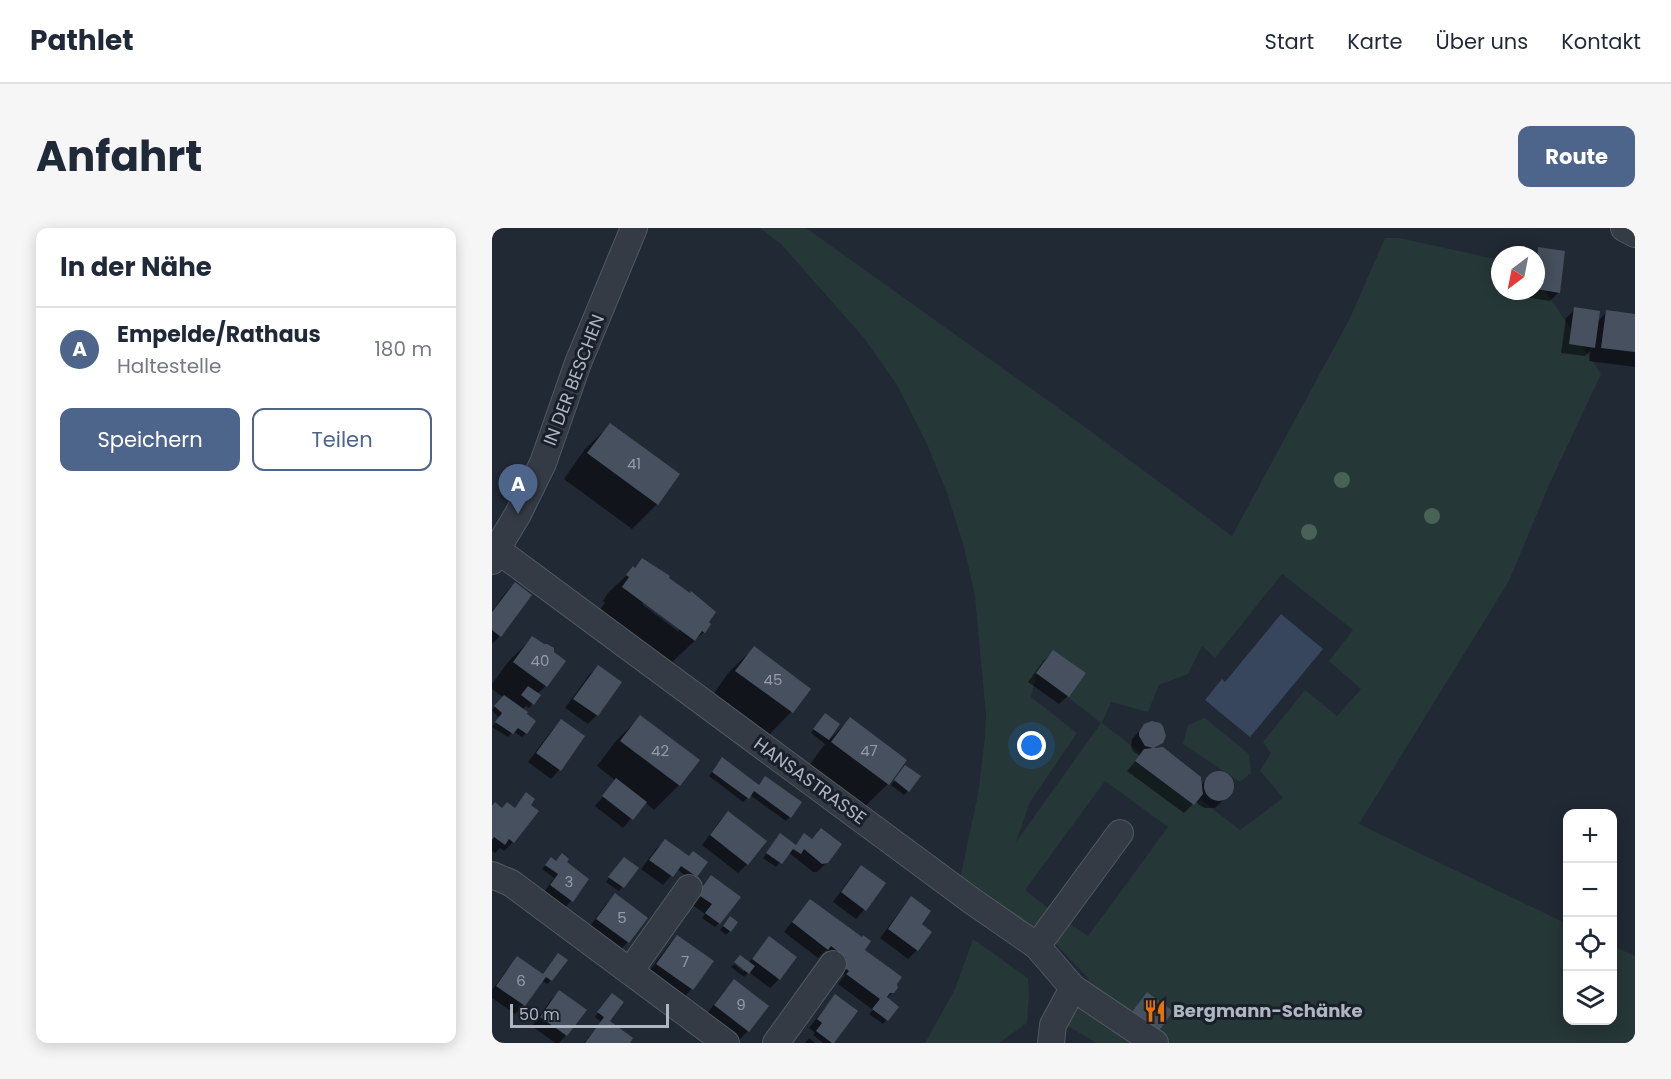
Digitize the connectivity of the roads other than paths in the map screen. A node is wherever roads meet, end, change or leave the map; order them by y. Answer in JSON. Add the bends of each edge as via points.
{"nodes":[{"id":1,"x":634,"y":228,"type":"edge"},
{"id":2,"x":1624,"y":228,"type":"edge"},
{"id":3,"x":1635,"y":234,"type":"edge"},
{"id":4,"x":494,"y":552,"type":"edge"},
{"id":5,"x":1120,"y":833,"type":"dead end"},
{"id":6,"x":492,"y":875,"type":"edge"},
{"id":7,"x":689,"y":888,"type":"dead end"},
{"id":8,"x":1037,"y":946,"type":"junction"},
{"id":9,"x":833,"y":964,"type":"dead end"},
{"id":10,"x":630,"y":971,"type":"junction"},
{"id":11,"x":1073,"y":988,"type":"junction"},
{"id":12,"x":726,"y":1043,"type":"edge"},
{"id":13,"x":776,"y":1043,"type":"edge"},
{"id":14,"x":1052,"y":1043,"type":"edge"},
{"id":15,"x":1155,"y":1043,"type":"edge"}],
"edges":[{"from":1,"to":4,"type":"street","name":"IN DER BESCHEN","via":[[543,463]]},
{"from":2,"to":3,"type":"street"},
{"from":4,"to":8,"type":"street","name":"HANSASTRASSE"},
{"from":5,"to":8,"type":"street"},
{"from":6,"to":10,"type":"street","via":[[511,883]]},
{"from":7,"to":10,"type":"street"},
{"from":8,"to":11,"type":"street","name":"HANSASTRASSE"},
{"from":9,"to":13,"type":"street"},
{"from":10,"to":12,"type":"street"},
{"from":11,"to":14,"type":"street","via":[[1053,1025]]},
{"from":11,"to":15,"type":"street","name":"HANSASTRASSE"}]}
